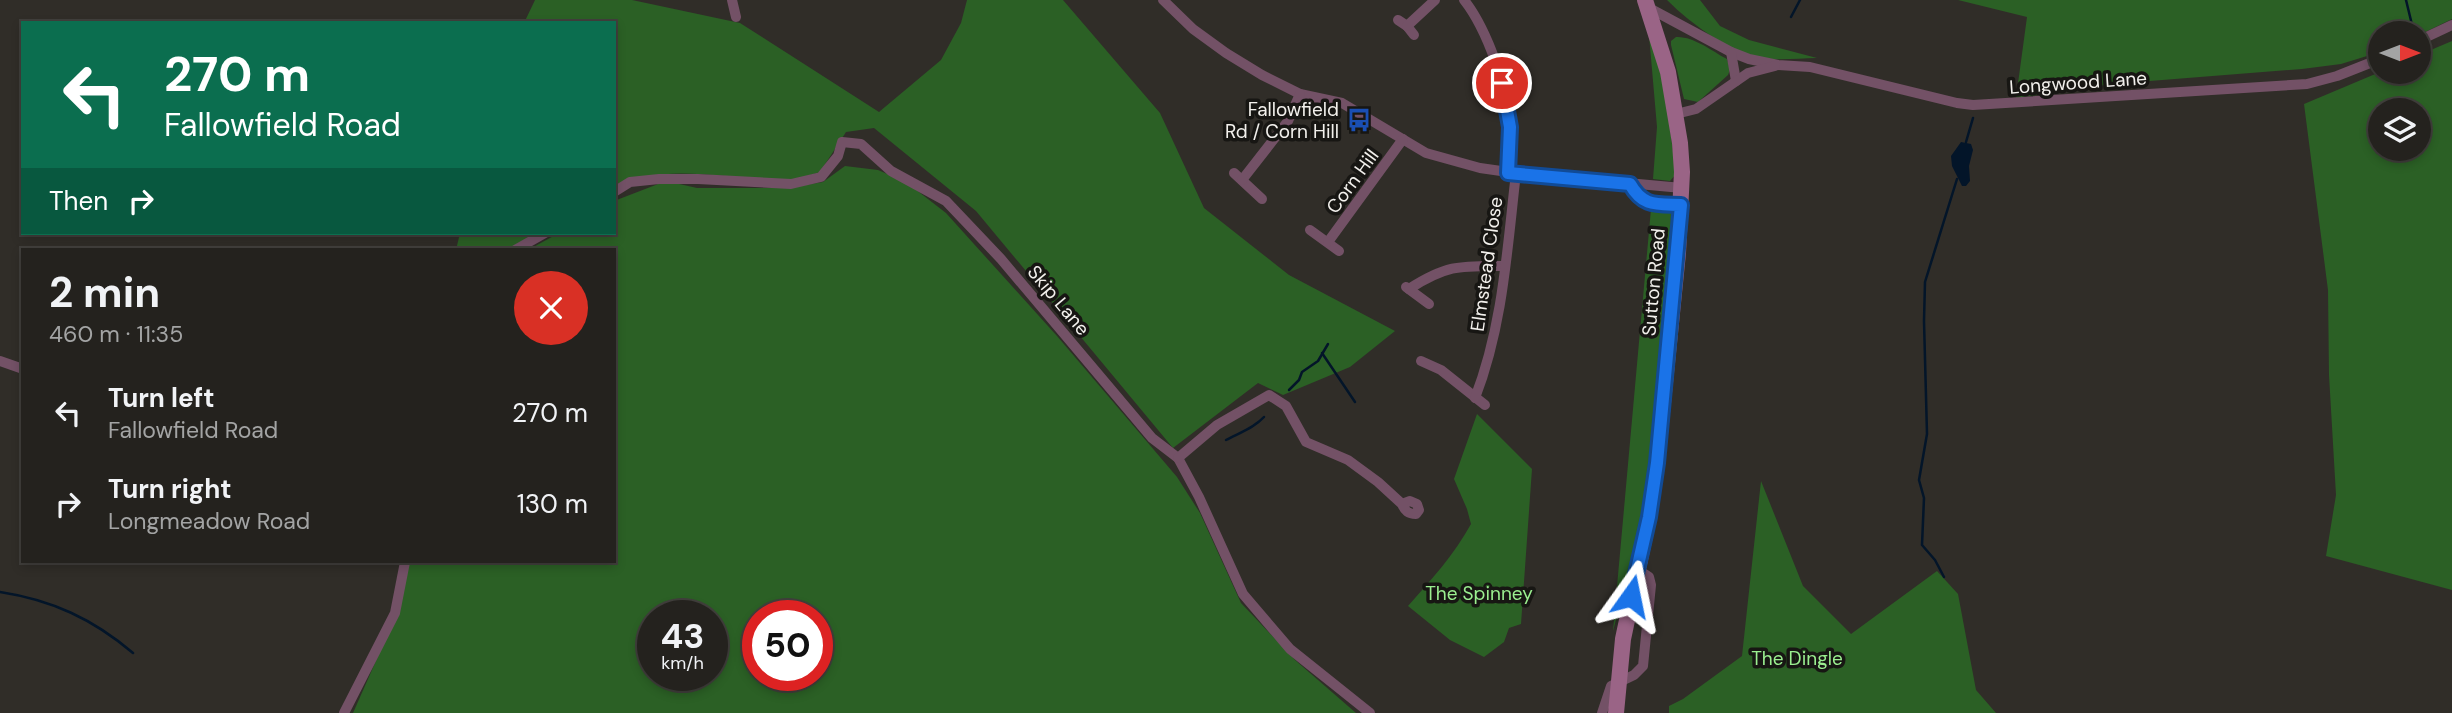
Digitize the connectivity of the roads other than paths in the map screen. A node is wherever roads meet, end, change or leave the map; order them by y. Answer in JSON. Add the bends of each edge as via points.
{"nodes":[{"id":1,"x":732,"y":0,"type":"edge"},
{"id":2,"x":1163,"y":0,"type":"edge"},
{"id":3,"x":1435,"y":0,"type":"edge"},
{"id":4,"x":1464,"y":0,"type":"edge"},
{"id":5,"x":1647,"y":4,"type":"edge"},
{"id":6,"x":736,"y":17,"type":"dead end"},
{"id":7,"x":2452,"y":25,"type":"edge"},
{"id":8,"x":1406,"y":27,"type":"dead end"},
{"id":9,"x":2431,"y":35,"type":"edge"},
{"id":10,"x":1731,"y":52,"type":"junction"},
{"id":11,"x":2368,"y":64,"type":"edge"},
{"id":12,"x":1778,"y":65,"type":"junction"},
{"id":13,"x":1736,"y":81,"type":"junction"},
{"id":14,"x":1300,"y":94,"type":"junction"},
{"id":15,"x":1676,"y":114,"type":"junction"},
{"id":16,"x":1402,"y":139,"type":"junction"},
{"id":17,"x":1512,"y":173,"type":"junction"},
{"id":18,"x":1630,"y":184,"type":"junction"},
{"id":19,"x":1682,"y":188,"type":"junction"},
{"id":20,"x":616,"y":191,"type":"edge"},
{"id":21,"x":1262,"y":199,"type":"dead end"},
{"id":22,"x":1681,"y":205,"type":"junction"},
{"id":23,"x":1310,"y":230,"type":"dead end"},
{"id":24,"x":541,"y":235,"type":"edge"},
{"id":25,"x":1328,"y":242,"type":"junction"},
{"id":26,"x":519,"y":248,"type":"edge"},
{"id":27,"x":1339,"y":251,"type":"dead end"},
{"id":28,"x":1505,"y":266,"type":"junction"},
{"id":29,"x":1429,"y":304,"type":"dead end"},
{"id":30,"x":0,"y":361,"type":"edge"},
{"id":31,"x":1421,"y":361,"type":"dead end"},
{"id":32,"x":21,"y":368,"type":"edge"},
{"id":33,"x":1475,"y":398,"type":"junction"},
{"id":34,"x":1485,"y":405,"type":"dead end"},
{"id":35,"x":1178,"y":458,"type":"junction"},
{"id":36,"x":1402,"y":504,"type":"dead end"},
{"id":37,"x":405,"y":563,"type":"edge"},
{"id":38,"x":1637,"y":569,"type":"junction"},
{"id":39,"x":1618,"y":685,"type":"junction"},
{"id":40,"x":344,"y":713,"type":"edge"},
{"id":41,"x":1370,"y":713,"type":"edge"},
{"id":42,"x":1602,"y":713,"type":"edge"},
{"id":43,"x":1616,"y":713,"type":"edge"}],
"edges":[{"from":1,"to":6,"type":"street"},
{"from":2,"to":14,"type":"street","via":[[1226,53]]},
{"from":3,"to":8,"type":"street"},
{"from":4,"to":17,"type":"street","name":"Elmstead Close","via":[[1502,83]]},
{"from":5,"to":10,"type":"street","name":"Longwood Lane"},
{"from":5,"to":15,"type":"main road","name":"Sutton Road"},
{"from":7,"to":9,"type":"street"},
{"from":10,"to":12,"type":"street","name":"Longwood Lane"},
{"from":10,"to":13,"type":"street"},
{"from":11,"to":12,"type":"street","name":"Longwood Lane","via":[[2307,84],[1989,105],[1956,103],[1810,66]]},
{"from":12,"to":13,"type":"street","name":"Longwood Lane"},
{"from":13,"to":15,"type":"street","name":"Longwood Lane","via":[[1696,109]]},
{"from":14,"to":16,"type":"street","via":[[1342,103]]},
{"from":14,"to":21,"type":"street","via":[[1288,121],[1238,176]]},
{"from":15,"to":19,"type":"main road","name":"Sutton Road"},
{"from":16,"to":17,"type":"street","via":[[1426,153]]},
{"from":16,"to":25,"type":"street","name":"Corn Hill"},
{"from":17,"to":18,"type":"street"},
{"from":17,"to":28,"type":"street","name":"Elmstead Close"},
{"from":18,"to":19,"type":"street"},
{"from":18,"to":22,"type":"street","via":[[1647,203]]},
{"from":19,"to":22,"type":"main road","name":"Sutton Road"},
{"from":20,"to":35,"type":"street","name":"Skip Lane","via":[[629,182],[659,179],[791,184],[821,177],[838,156],[842,142],[861,144],[891,171],[946,201],[1152,438]]},
{"from":22,"to":38,"type":"main road","name":"Sutton Road","via":[[1657,463]]},
{"from":23,"to":25,"type":"street","name":"Corn Hill"},
{"from":24,"to":26,"type":"street"},
{"from":25,"to":27,"type":"street","name":"Corn Hill"},
{"from":28,"to":29,"type":"street","via":[[1460,265],[1407,287]]},
{"from":28,"to":33,"type":"street","name":"Elmstead Close","via":[[1501,307]]},
{"from":30,"to":32,"type":"street"},
{"from":31,"to":33,"type":"street","via":[[1441,370]]},
{"from":33,"to":34,"type":"street"},
{"from":35,"to":36,"type":"street","via":[[1217,425],[1269,395],[1286,406],[1306,442],[1348,460]]},
{"from":35,"to":41,"type":"street","name":"Skip Lane","via":[[1243,594],[1290,649]]},
{"from":37,"to":40,"type":"street","via":[[395,613]]},
{"from":38,"to":39,"type":"main road","name":"Sutton Road"},
{"from":38,"to":39,"type":"street","via":[[1649,577],[1651,585],[1643,666]]},
{"from":39,"to":42,"type":"street","via":[[1611,686]]},
{"from":39,"to":43,"type":"main road","name":"Sutton Road"}]}
